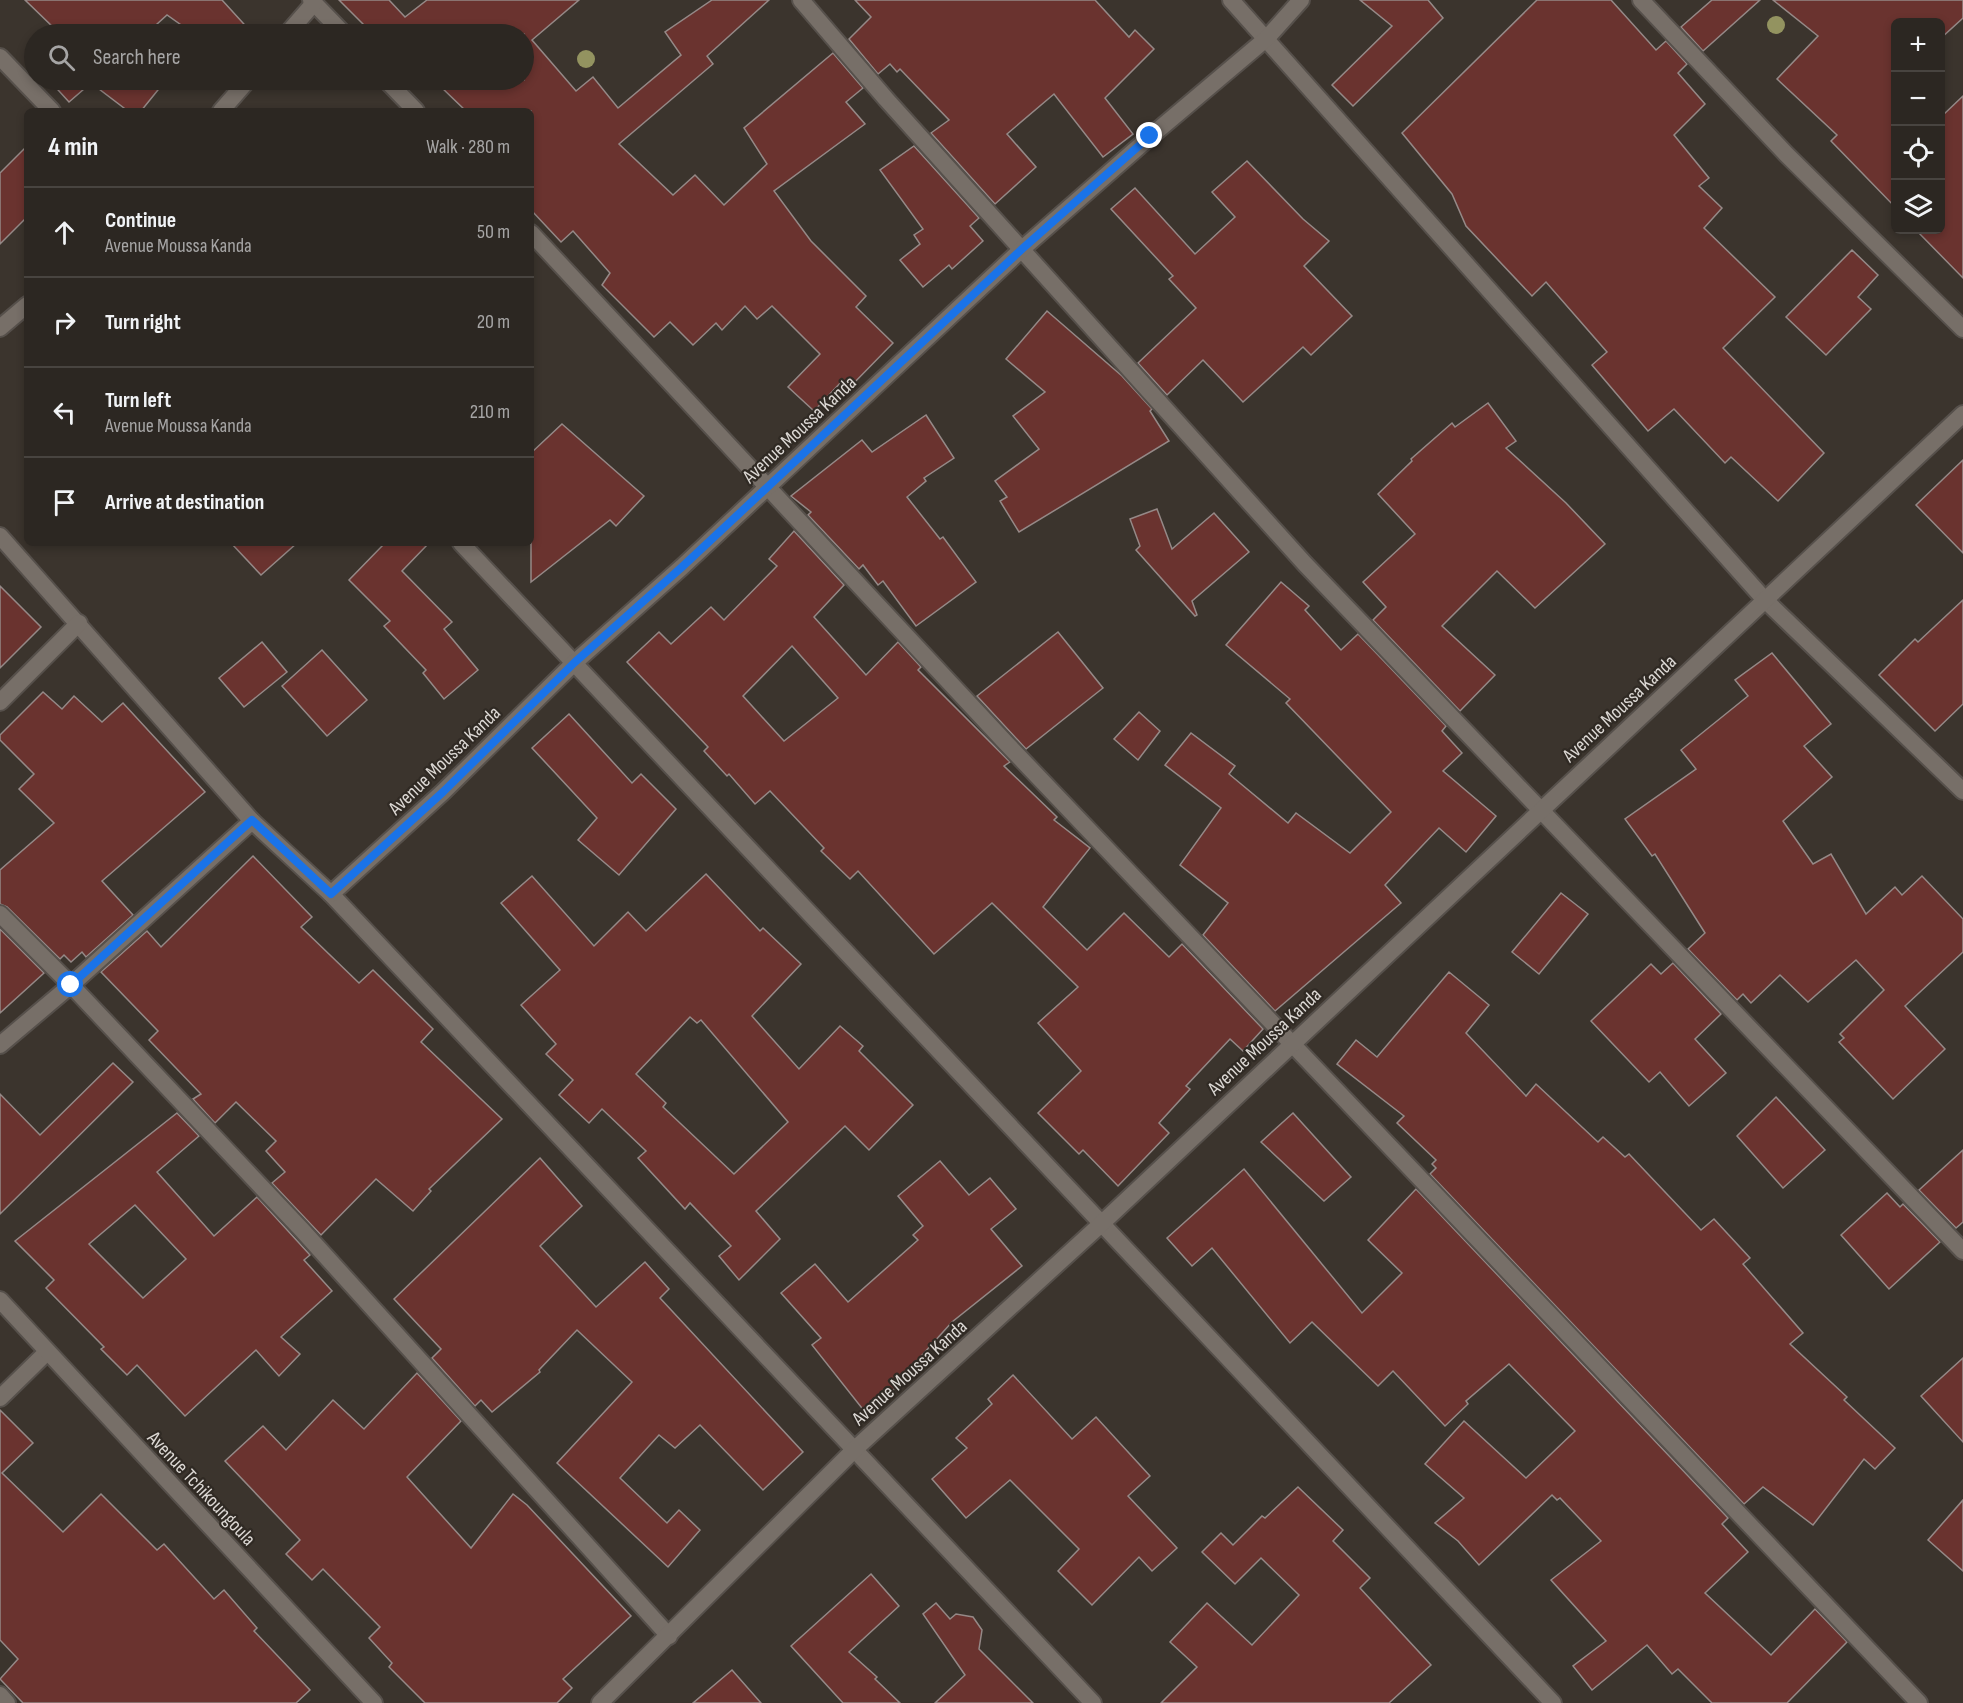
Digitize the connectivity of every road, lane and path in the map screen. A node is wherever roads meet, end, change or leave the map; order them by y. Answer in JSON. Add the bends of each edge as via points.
{"nodes":[{"id":1,"x":801,"y":0,"type":"edge"},
{"id":2,"x":1231,"y":0,"type":"edge"},
{"id":3,"x":1301,"y":0,"type":"edge"},
{"id":4,"x":1641,"y":0,"type":"edge"},
{"id":5,"x":312,"y":2,"type":"edge"},
{"id":6,"x":295,"y":24,"type":"edge"},
{"id":7,"x":334,"y":24,"type":"edge"},
{"id":8,"x":1267,"y":38,"type":"junction"},
{"id":9,"x":0,"y":57,"type":"edge"},
{"id":10,"x":24,"y":82,"type":"edge"},
{"id":11,"x":32,"y":90,"type":"edge"},
{"id":12,"x":239,"y":90,"type":"edge"},
{"id":13,"x":396,"y":90,"type":"edge"},
{"id":14,"x":49,"y":108,"type":"edge"},
{"id":15,"x":224,"y":108,"type":"edge"},
{"id":16,"x":413,"y":108,"type":"edge"},
{"id":17,"x":534,"y":236,"type":"edge"},
{"id":18,"x":1022,"y":249,"type":"junction"},
{"id":19,"x":24,"y":308,"type":"edge"},
{"id":20,"x":0,"y":328,"type":"edge"},
{"id":21,"x":1963,"y":329,"type":"edge"},
{"id":22,"x":1963,"y":414,"type":"edge"},
{"id":23,"x":769,"y":486,"type":"junction"},
{"id":24,"x":0,"y":536,"type":"edge"},
{"id":25,"x":464,"y":546,"type":"edge"},
{"id":26,"x":1764,"y":599,"type":"junction"},
{"id":27,"x":79,"y":623,"type":"junction"},
{"id":28,"x":574,"y":663,"type":"junction"},
{"id":29,"x":0,"y":702,"type":"edge"},
{"id":30,"x":1963,"y":791,"type":"edge"},
{"id":31,"x":1540,"y":812,"type":"junction"},
{"id":32,"x":252,"y":820,"type":"junction"},
{"id":33,"x":331,"y":894,"type":"junction"},
{"id":34,"x":0,"y":914,"type":"edge"},
{"id":35,"x":71,"y":985,"type":"junction"},
{"id":36,"x":1293,"y":1042,"type":"junction"},
{"id":37,"x":0,"y":1045,"type":"edge"},
{"id":38,"x":1101,"y":1225,"type":"junction"},
{"id":39,"x":1963,"y":1251,"type":"edge"},
{"id":40,"x":0,"y":1300,"type":"edge"},
{"id":41,"x":47,"y":1353,"type":"junction"},
{"id":42,"x":0,"y":1398,"type":"edge"},
{"id":43,"x":855,"y":1449,"type":"junction"},
{"id":44,"x":669,"y":1636,"type":"junction"},
{"id":45,"x":0,"y":1695,"type":"edge"},
{"id":46,"x":7,"y":1703,"type":"edge"},
{"id":47,"x":374,"y":1703,"type":"edge"},
{"id":48,"x":600,"y":1703,"type":"edge"},
{"id":49,"x":1093,"y":1703,"type":"edge"},
{"id":50,"x":1553,"y":1703,"type":"edge"},
{"id":51,"x":1918,"y":1703,"type":"edge"}],
"edges":[{"from":1,"to":18,"type":"street"},
{"from":2,"to":8,"type":"street"},
{"from":3,"to":8,"type":"street","name":"Avenue Moussa Kanda"},
{"from":4,"to":21,"type":"street","via":[[1786,154]]},
{"from":5,"to":6,"type":"street"},
{"from":5,"to":7,"type":"street"},
{"from":8,"to":18,"type":"street","name":"Avenue Moussa Kanda"},
{"from":8,"to":26,"type":"street"},
{"from":9,"to":10,"type":"street"},
{"from":11,"to":14,"type":"street"},
{"from":12,"to":15,"type":"street"},
{"from":13,"to":16,"type":"street"},
{"from":17,"to":23,"type":"street"},
{"from":18,"to":23,"type":"street","name":"Avenue Moussa Kanda"},
{"from":18,"to":31,"type":"street","via":[[1305,564]]},
{"from":19,"to":20,"type":"street"},
{"from":22,"to":26,"type":"street","name":"Avenue Moussa Kanda"},
{"from":23,"to":28,"type":"street","name":"Avenue Moussa Kanda"},
{"from":23,"to":36,"type":"street","via":[[1005,742]]},
{"from":24,"to":27,"type":"street"},
{"from":25,"to":28,"type":"street"},
{"from":26,"to":30,"type":"street"},
{"from":26,"to":31,"type":"street","name":"Avenue Moussa Kanda"},
{"from":27,"to":29,"type":"street"},
{"from":27,"to":32,"type":"street"},
{"from":28,"to":33,"type":"street","name":"Avenue Moussa Kanda","via":[[443,792]]},
{"from":28,"to":38,"type":"street"},
{"from":31,"to":36,"type":"street","name":"Avenue Moussa Kanda"},
{"from":31,"to":39,"type":"street"},
{"from":32,"to":33,"type":"street"},
{"from":32,"to":35,"type":"street"},
{"from":33,"to":43,"type":"street"},
{"from":34,"to":35,"type":"street"},
{"from":35,"to":37,"type":"street"},
{"from":35,"to":44,"type":"street","via":[[302,1230]]},
{"from":36,"to":38,"type":"street","name":"Avenue Moussa Kanda"},
{"from":36,"to":51,"type":"street"},
{"from":38,"to":43,"type":"street","name":"Avenue Moussa Kanda"},
{"from":38,"to":50,"type":"street"},
{"from":40,"to":41,"type":"street","name":"Avenue Tchikoungoula"},
{"from":41,"to":42,"type":"street"},
{"from":41,"to":47,"type":"street","name":"Avenue Tchikoungoula"},
{"from":43,"to":44,"type":"street","name":"Avenue Moussa Kanda"},
{"from":43,"to":49,"type":"street"},
{"from":44,"to":48,"type":"street","name":"Avenue Moussa Kanda"},
{"from":45,"to":46,"type":"street"}]}
